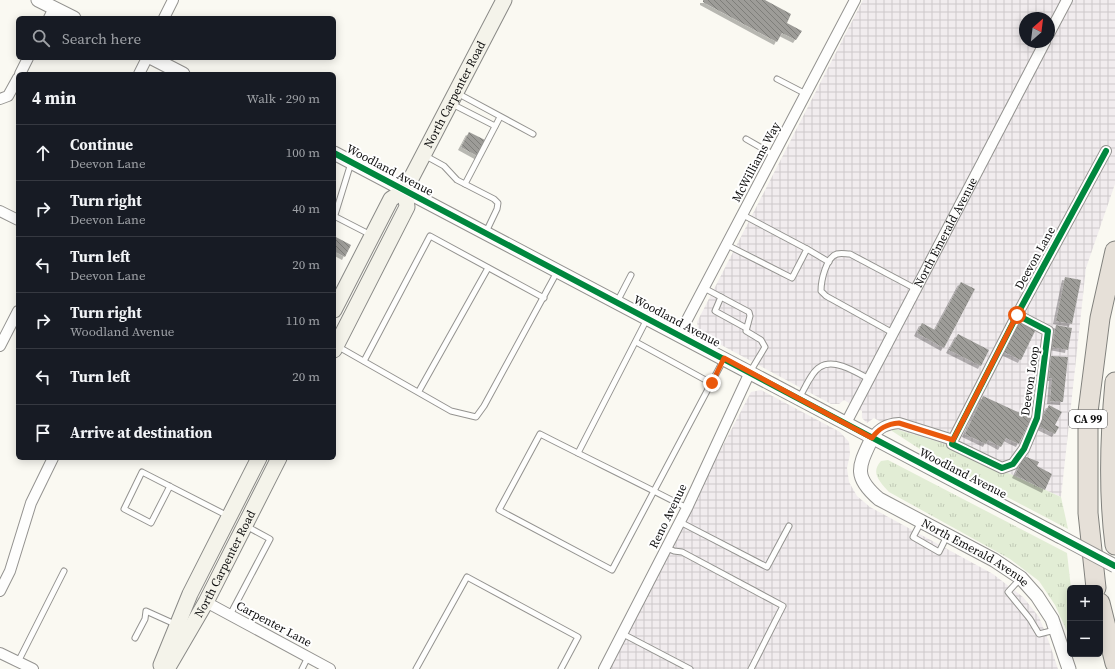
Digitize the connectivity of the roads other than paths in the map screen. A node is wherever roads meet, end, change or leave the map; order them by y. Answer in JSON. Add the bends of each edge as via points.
{"nodes":[{"id":1,"x":38,"y":0,"type":"edge"},
{"id":2,"x":173,"y":0,"type":"edge"},
{"id":3,"x":504,"y":0,"type":"edge"},
{"id":4,"x":855,"y":0,"type":"edge"},
{"id":5,"x":1067,"y":0,"type":"edge"},
{"id":6,"x":51,"y":13,"type":"edge"},
{"id":7,"x":65,"y":16,"type":"edge"},
{"id":8,"x":165,"y":16,"type":"edge"},
{"id":9,"x":1055,"y":23,"type":"edge"},
{"id":10,"x":1042,"y":48,"type":"edge"},
{"id":11,"x":27,"y":60,"type":"edge"},
{"id":12,"x":146,"y":60,"type":"edge"},
{"id":13,"x":156,"y":60,"type":"edge"},
{"id":14,"x":21,"y":72,"type":"edge"},
{"id":15,"x":140,"y":72,"type":"edge"},
{"id":16,"x":179,"y":72,"type":"edge"},
{"id":17,"x":777,"y":79,"type":"dead end"},
{"id":18,"x":16,"y":82,"type":"edge"},
{"id":19,"x":807,"y":94,"type":"junction"},
{"id":20,"x":453,"y":98,"type":"junction"},
{"id":21,"x":2,"y":99,"type":"edge"},
{"id":22,"x":500,"y":117,"type":"junction"},
{"id":23,"x":495,"y":126,"type":"junction"},
{"id":24,"x":533,"y":134,"type":"dead end"},
{"id":25,"x":746,"y":139,"type":"dead end"},
{"id":26,"x":1106,"y":151,"type":"dead end"},
{"id":27,"x":336,"y":154,"type":"edge"},
{"id":28,"x":424,"y":155,"type":"junction"},
{"id":29,"x":774,"y":155,"type":"junction"},
{"id":30,"x":352,"y":162,"type":"junction"},
{"id":31,"x":465,"y":184,"type":"junction"},
{"id":32,"x":405,"y":190,"type":"junction"},
{"id":33,"x":0,"y":211,"type":"edge"},
{"id":34,"x":336,"y":211,"type":"edge"},
{"id":35,"x":743,"y":215,"type":"junction"},
{"id":36,"x":336,"y":218,"type":"edge"},
{"id":37,"x":16,"y":219,"type":"edge"},
{"id":38,"x":486,"y":232,"type":"junction"},
{"id":39,"x":372,"y":236,"type":"junction"},
{"id":40,"x":727,"y":245,"type":"junction"},
{"id":41,"x":807,"y":249,"type":"junction"},
{"id":42,"x":1115,"y":251,"type":"edge"},
{"id":43,"x":829,"y":262,"type":"junction"},
{"id":44,"x":488,"y":268,"type":"junction"},
{"id":45,"x":558,"y":270,"type":"junction"},
{"id":46,"x":631,"y":275,"type":"dead end"},
{"id":47,"x":704,"y":288,"type":"junction"},
{"id":48,"x":916,"y":289,"type":"junction"},
{"id":49,"x":720,"y":297,"type":"junction"},
{"id":50,"x":544,"y":298,"type":"junction"},
{"id":51,"x":617,"y":302,"type":"junction"},
{"id":52,"x":336,"y":306,"type":"edge"},
{"id":53,"x":16,"y":315,"type":"edge"},
{"id":54,"x":1017,"y":315,"type":"junction"},
{"id":55,"x":648,"y":318,"type":"junction"},
{"id":56,"x":746,"y":328,"type":"junction"},
{"id":57,"x":893,"y":333,"type":"junction"},
{"id":58,"x":679,"y":334,"type":"junction"},
{"id":59,"x":636,"y":342,"type":"junction"},
{"id":60,"x":0,"y":346,"type":"edge"},
{"id":61,"x":336,"y":346,"type":"edge"},
{"id":62,"x":336,"y":348,"type":"edge"},
{"id":63,"x":724,"y":358,"type":"junction"},
{"id":64,"x":364,"y":361,"type":"junction"},
{"id":65,"x":750,"y":372,"type":"junction"},
{"id":66,"x":869,"y":379,"type":"junction"},
{"id":67,"x":1115,"y":382,"type":"edge"},
{"id":68,"x":712,"y":383,"type":"junction"},
{"id":69,"x":419,"y":392,"type":"junction"},
{"id":70,"x":799,"y":399,"type":"junction"},
{"id":71,"x":846,"y":423,"type":"junction"},
{"id":72,"x":872,"y":438,"type":"junction"},
{"id":73,"x":953,"y":440,"type":"junction"},
{"id":74,"x":578,"y":454,"type":"junction"},
{"id":75,"x":52,"y":460,"type":"edge"},
{"id":76,"x":258,"y":460,"type":"edge"},
{"id":77,"x":278,"y":460,"type":"edge"},
{"id":78,"x":170,"y":486,"type":"junction"},
{"id":79,"x":653,"y":491,"type":"junction"},
{"id":80,"x":241,"y":494,"type":"junction"},
{"id":81,"x":687,"y":508,"type":"junction"},
{"id":82,"x":229,"y":517,"type":"junction"},
{"id":83,"x":921,"y":521,"type":"junction"},
{"id":84,"x":680,"y":522,"type":"junction"},
{"id":85,"x":245,"y":526,"type":"junction"},
{"id":86,"x":790,"y":526,"type":"dead end"},
{"id":87,"x":948,"y":536,"type":"junction"},
{"id":88,"x":1115,"y":544,"type":"edge"},
{"id":89,"x":667,"y":548,"type":"junction"},
{"id":90,"x":1115,"y":566,"type":"edge"},
{"id":91,"x":64,"y":571,"type":"dead end"},
{"id":92,"x":1021,"y":578,"type":"junction"},
{"id":93,"x":1096,"y":585,"type":"edge"},
{"id":94,"x":0,"y":591,"type":"edge"},
{"id":95,"x":206,"y":602,"type":"junction"},
{"id":96,"x":230,"y":615,"type":"junction"},
{"id":97,"x":1103,"y":615,"type":"edge"},
{"id":98,"x":177,"y":625,"type":"junction"},
{"id":99,"x":1057,"y":629,"type":"junction"},
{"id":100,"x":622,"y":634,"type":"junction"},
{"id":101,"x":136,"y":638,"type":"dead end"},
{"id":102,"x":0,"y":653,"type":"edge"},
{"id":103,"x":308,"y":657,"type":"junction"},
{"id":104,"x":1115,"y":663,"type":"edge"},
{"id":105,"x":20,"y":665,"type":"edge"},
{"id":106,"x":33,"y":669,"type":"edge"},
{"id":107,"x":159,"y":669,"type":"edge"},
{"id":108,"x":167,"y":669,"type":"edge"},
{"id":109,"x":302,"y":669,"type":"edge"},
{"id":110,"x":330,"y":669,"type":"edge"},
{"id":111,"x":416,"y":669,"type":"edge"},
{"id":112,"x":561,"y":669,"type":"edge"},
{"id":113,"x":604,"y":669,"type":"edge"},
{"id":114,"x":690,"y":669,"type":"edge"},
{"id":115,"x":751,"y":669,"type":"edge"},
{"id":116,"x":1069,"y":669,"type":"edge"}],
"edges":[{"from":1,"to":6,"type":"street"},
{"from":2,"to":8,"type":"street"},
{"from":3,"to":20,"type":"main road","name":"North Carpenter Road"},
{"from":4,"to":19,"type":"street","name":"McWilliams Way"},
{"from":5,"to":9,"type":"street"},
{"from":6,"to":7,"type":"street"},
{"from":10,"to":48,"type":"street","name":"North Emerald Avenue"},
{"from":11,"to":14,"type":"street"},
{"from":12,"to":15,"type":"street"},
{"from":13,"to":16,"type":"street"},
{"from":17,"to":19,"type":"lane"},
{"from":18,"to":21,"type":"street","via":[[8,96]]},
{"from":19,"to":29,"type":"street","name":"McWilliams Way"},
{"from":20,"to":22,"type":"lane"},
{"from":20,"to":23,"type":"lane"},
{"from":20,"to":28,"type":"main road","name":"North Carpenter Road"},
{"from":22,"to":23,"type":"lane"},
{"from":22,"to":24,"type":"lane"},
{"from":23,"to":31,"type":"lane"},
{"from":25,"to":29,"type":"lane"},
{"from":26,"to":54,"type":"street","name":"Deevon Lane"},
{"from":27,"to":30,"type":"street","name":"Woodland Avenue"},
{"from":28,"to":31,"type":"lane","via":[[444,166],[452,176]]},
{"from":28,"to":32,"type":"main road","name":"North Carpenter Road"},
{"from":29,"to":35,"type":"street","name":"McWilliams Way"},
{"from":30,"to":32,"type":"street","name":"Woodland Avenue"},
{"from":30,"to":34,"type":"lane"},
{"from":31,"to":38,"type":"lane","via":[[498,203]]},
{"from":32,"to":38,"type":"street","name":"Woodland Avenue"},
{"from":32,"to":39,"type":"main road","name":"North Carpenter Road","via":[[390,199]]},
{"from":32,"to":61,"type":"main road","via":[[407,207]]},
{"from":33,"to":37,"type":"street"},
{"from":35,"to":40,"type":"street","name":"McWilliams Way"},
{"from":35,"to":41,"type":"lane"},
{"from":36,"to":39,"type":"lane"},
{"from":38,"to":45,"type":"street","name":"Woodland Avenue"},
{"from":39,"to":52,"type":"main road","name":"North Carpenter Road"},
{"from":40,"to":41,"type":"lane","via":[[792,278]]},
{"from":40,"to":47,"type":"street","name":"McWilliams Way"},
{"from":41,"to":43,"type":"lane"},
{"from":42,"to":93,"type":"highway","number":"CA 99","via":[[1100,318],[1088,412],[1088,513]]},
{"from":43,"to":48,"type":"lane","via":[[832,256],[850,254]]},
{"from":43,"to":57,"type":"lane","via":[[820,291]]},
{"from":44,"to":50,"type":"lane"},
{"from":44,"to":64,"type":"lane","via":[[430,236]]},
{"from":44,"to":69,"type":"lane"},
{"from":45,"to":50,"type":"lane"},
{"from":45,"to":51,"type":"street","name":"Woodland Avenue"},
{"from":46,"to":51,"type":"lane"},
{"from":47,"to":49,"type":"lane"},
{"from":47,"to":58,"type":"street","name":"McWilliams Way"},
{"from":48,"to":57,"type":"street","name":"North Emerald Avenue"},
{"from":49,"to":56,"type":"lane","via":[[749,312]]},
{"from":49,"to":56,"type":"lane","via":[[715,311]]},
{"from":50,"to":69,"type":"lane","via":[[476,417],[451,411]]},
{"from":51,"to":55,"type":"street","name":"Woodland Avenue"},
{"from":53,"to":60,"type":"street"},
{"from":54,"to":73,"type":"street","name":"Deevon Lane"},
{"from":54,"to":73,"type":"street","name":"Deevon Loop","via":[[1048,331],[1037,418],[1024,449],[1014,464],[1002,468],[952,444]]},
{"from":55,"to":58,"type":"street","name":"Woodland Avenue"},
{"from":55,"to":59,"type":"lane"},
{"from":56,"to":65,"type":"lane","via":[[748,333],[761,340],[765,347]]},
{"from":57,"to":66,"type":"street","name":"North Emerald Avenue"},
{"from":58,"to":63,"type":"street","name":"Woodland Avenue"},
{"from":59,"to":68,"type":"lane"},
{"from":59,"to":74,"type":"lane"},
{"from":62,"to":64,"type":"lane"},
{"from":63,"to":65,"type":"street","name":"Woodland Avenue"},
{"from":63,"to":68,"type":"lane"},
{"from":64,"to":69,"type":"lane"},
{"from":65,"to":70,"type":"street","name":"Woodland Avenue"},
{"from":65,"to":81,"type":"street","name":"Reno Avenue"},
{"from":66,"to":70,"type":"lane","via":[[850,369],[828,364],[815,372]]},
{"from":66,"to":71,"type":"street","name":"North Emerald Avenue"},
{"from":67,"to":88,"type":"highway","number":"CA 99","via":[[1111,429],[1112,519]]},
{"from":68,"to":79,"type":"lane"},
{"from":70,"to":71,"type":"street","name":"Woodland Avenue"},
{"from":71,"to":72,"type":"street","name":"Woodland Avenue"},
{"from":72,"to":73,"type":"street","via":[[881,427],[899,423]]},
{"from":72,"to":83,"type":"street","name":"North Emerald Avenue","via":[[861,461],[860,470],[865,486],[879,499]]},
{"from":72,"to":90,"type":"street","name":"Woodland Avenue","bridge":true},
{"from":74,"to":79,"type":"lane"},
{"from":74,"to":79,"type":"lane","via":[[540,434],[499,510],[612,570]]},
{"from":75,"to":94,"type":"street","via":[[31,503],[10,571]]},
{"from":76,"to":80,"type":"main road","name":"North Carpenter Road"},
{"from":77,"to":85,"type":"main road","name":"North Carpenter Road"},
{"from":78,"to":78,"type":"lane","via":[[142,472],[124,509],[151,523]]},
{"from":78,"to":82,"type":"lane"},
{"from":79,"to":81,"type":"lane"},
{"from":80,"to":82,"type":"main road","name":"North Carpenter Road"},
{"from":80,"to":95,"type":"main road","via":[[237,520],[201,588],[201,596]]},
{"from":81,"to":84,"type":"street","name":"Reno Avenue"},
{"from":82,"to":98,"type":"main road","name":"North Carpenter Road"},
{"from":83,"to":87,"type":"street","name":"North Emerald Avenue"},
{"from":83,"to":87,"type":"lane","via":[[913,538],[939,552]]},
{"from":84,"to":86,"type":"lane","via":[[767,567]]},
{"from":84,"to":89,"type":"street","name":"Reno Avenue"},
{"from":85,"to":95,"type":"main road","name":"North Carpenter Road"},
{"from":85,"to":96,"type":"lane","via":[[270,539]]},
{"from":87,"to":92,"type":"street","name":"North Emerald Avenue","via":[[994,560]]},
{"from":89,"to":100,"type":"street","name":"Reno Avenue"},
{"from":89,"to":115,"type":"lane","via":[[674,552],[682,552],[783,606]]},
{"from":91,"to":105,"type":"lane"},
{"from":92,"to":99,"type":"street","name":"North Emerald Avenue","via":[[1045,607]]},
{"from":92,"to":99,"type":"lane","via":[[1008,592],[1039,634]]},
{"from":95,"to":96,"type":"street","name":"Carpenter Lane"},
{"from":95,"to":108,"type":"main road","name":"North Carpenter Road"},
{"from":96,"to":103,"type":"street","name":"Carpenter Lane"},
{"from":97,"to":104,"type":"highway"},
{"from":98,"to":101,"type":"lane","via":[[146,611]]},
{"from":98,"to":107,"type":"main road","name":"North Carpenter Road"},
{"from":99,"to":116,"type":"street","name":"North Emerald Avenue"},
{"from":100,"to":113,"type":"street","name":"Reno Avenue"},
{"from":100,"to":114,"type":"lane"},
{"from":102,"to":105,"type":"street"},
{"from":103,"to":109,"type":"lane"},
{"from":103,"to":110,"type":"street","name":"Carpenter Lane"},
{"from":105,"to":106,"type":"street"},
{"from":111,"to":112,"type":"lane","via":[[467,577],[578,637]]}]}
